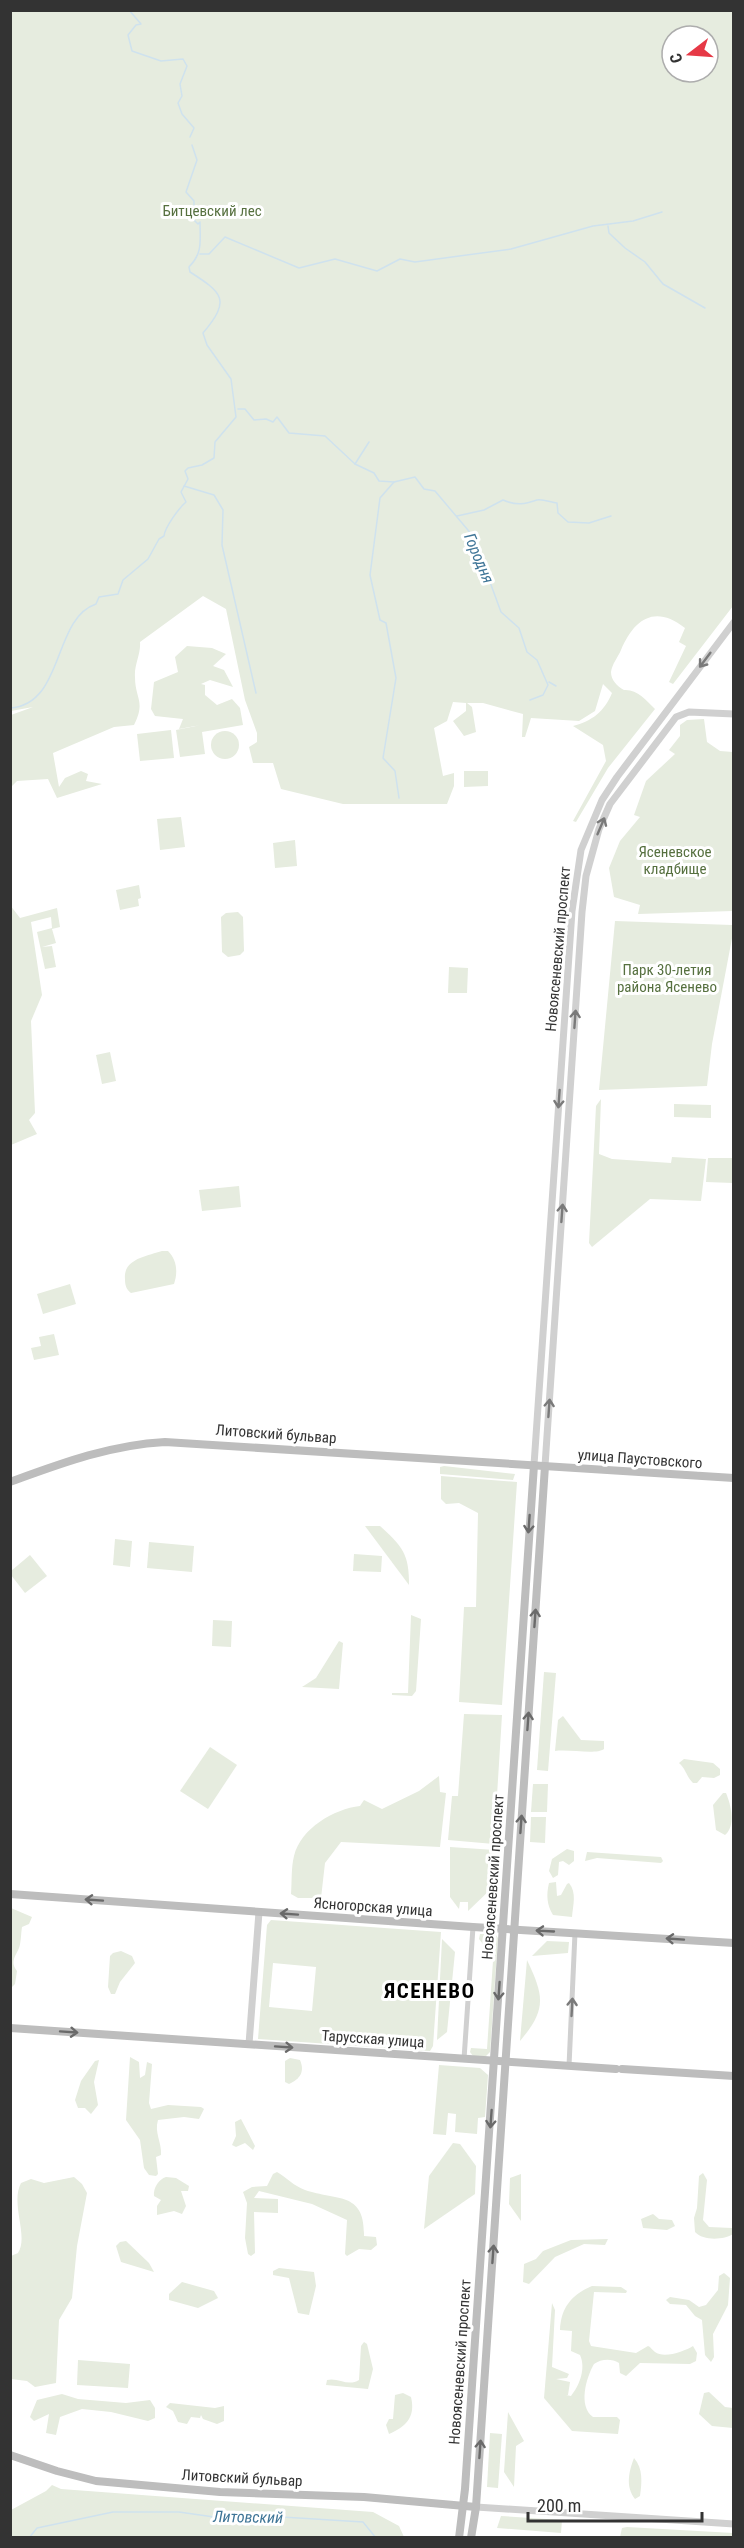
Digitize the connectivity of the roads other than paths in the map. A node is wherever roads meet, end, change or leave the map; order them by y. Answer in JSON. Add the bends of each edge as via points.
{"nodes":[{"id":1,"x":734,"y":622,"type":"edge"},
{"id":2,"x":734,"y":714,"type":"edge"},
{"id":3,"x":547,"y":1289,"type":"junction"},
{"id":4,"x":557,"y":1290,"type":"junction"},
{"id":5,"x":544,"y":1326,"type":"junction"},
{"id":6,"x":554,"y":1327,"type":"junction"},
{"id":7,"x":534,"y":1465,"type":"junction"},
{"id":8,"x":545,"y":1466,"type":"junction"},
{"id":9,"x":734,"y":1478,"type":"edge"},
{"id":10,"x":10,"y":1482,"type":"edge"},
{"id":11,"x":10,"y":1894,"type":"edge"},
{"id":12,"x":259,"y":1912,"type":"junction"},
{"id":13,"x":473,"y":1927,"type":"junction"},
{"id":14,"x":503,"y":1929,"type":"junction"},
{"id":15,"x":514,"y":1930,"type":"junction"},
{"id":16,"x":575,"y":1933,"type":"junction"},
{"id":17,"x":734,"y":1943,"type":"edge"},
{"id":18,"x":10,"y":2028,"type":"edge"},
{"id":19,"x":249,"y":2044,"type":"junction"},
{"id":20,"x":464,"y":2059,"type":"junction"},
{"id":21,"x":495,"y":2061,"type":"junction"},
{"id":22,"x":505,"y":2062,"type":"junction"},
{"id":23,"x":568,"y":2066,"type":"junction"},
{"id":24,"x":734,"y":2076,"type":"edge"},
{"id":25,"x":10,"y":2455,"type":"edge"},
{"id":26,"x":464,"y":2506,"type":"junction"},
{"id":27,"x":476,"y":2507,"type":"junction"},
{"id":28,"x":734,"y":2524,"type":"edge"},
{"id":29,"x":459,"y":2538,"type":"edge"},
{"id":30,"x":471,"y":2538,"type":"edge"}],
"edges":[{"from":1,"to":3,"type":"street","name":"Новоясеневский проспект","one_way":true,"via":[[617,777],[602,800],[581,850],[569,949]]},
{"from":4,"to":2,"type":"street","name":"Новоясеневский проспект","one_way":true,"via":[[582,912],[591,851],[610,804],[676,717],[690,712]]},
{"from":3,"to":4,"type":"street","via":[[551,1294]]},
{"from":3,"to":5,"type":"street","name":"Новоясеневский проспект"},
{"from":4,"to":6,"type":"street","name":"Новоясеневский проспект"},
{"from":5,"to":6,"type":"street","via":[[549,1322]]},
{"from":5,"to":7,"type":"street","name":"Новоясеневский проспект"},
{"from":8,"to":6,"type":"street","name":"Новоясеневский проспект","one_way":true},
{"from":7,"to":8,"type":"main road","name":"Литовский бульвар"},
{"from":7,"to":10,"type":"main road","name":"Литовский бульвар","via":[[165,1442],[94,1452]]},
{"from":7,"to":14,"type":"main road","name":"Новоясеневский проспект","one_way":true},
{"from":8,"to":9,"type":"main road","name":"улица Паустовского"},
{"from":15,"to":8,"type":"main road","name":"Новоясеневский проспект","one_way":true},
{"from":12,"to":11,"type":"main road","name":"Ясногорская улица","one_way":true},
{"from":13,"to":12,"type":"main road","name":"Ясногорская улица","one_way":true},
{"from":12,"to":19,"type":"street"},
{"from":13,"to":14,"type":"main road","name":"Ясногорская улица"},
{"from":13,"to":20,"type":"street"},
{"from":14,"to":15,"type":"main road","name":"Ясногорская улица"},
{"from":14,"to":21,"type":"main road","name":"Новоясеневский проспект","one_way":true},
{"from":16,"to":15,"type":"main road","name":"Ясногорская улица","one_way":true},
{"from":15,"to":22,"type":"main road","name":"Новоясеневский проспект"},
{"from":17,"to":16,"type":"main road","name":"Ясногорская улица","one_way":true},
{"from":23,"to":16,"type":"street","one_way":true},
{"from":18,"to":19,"type":"main road","name":"Тарусская улица","one_way":true},
{"from":19,"to":20,"type":"main road","name":"Тарусская улица","one_way":true},
{"from":20,"to":21,"type":"main road","name":"Тарусская улица"},
{"from":21,"to":22,"type":"main road","name":"Тарусская улица"},
{"from":21,"to":26,"type":"main road","name":"Новоясеневский проспект","one_way":true},
{"from":22,"to":23,"type":"main road","name":"Тарусская улица"},
{"from":27,"to":22,"type":"main road","name":"Новоясеневский проспект","one_way":true},
{"from":23,"to":24,"type":"main road","name":"Тарусская улица"},
{"from":25,"to":26,"type":"main road","name":"Литовский бульвар","via":[[96,2481]]},
{"from":26,"to":27,"type":"main road","name":"Литовский бульвар"},
{"from":26,"to":29,"type":"main road","name":"Новоясеневский проспект"},
{"from":27,"to":28,"type":"street"},
{"from":27,"to":30,"type":"main road","name":"Новоясеневский проспект"}]}
